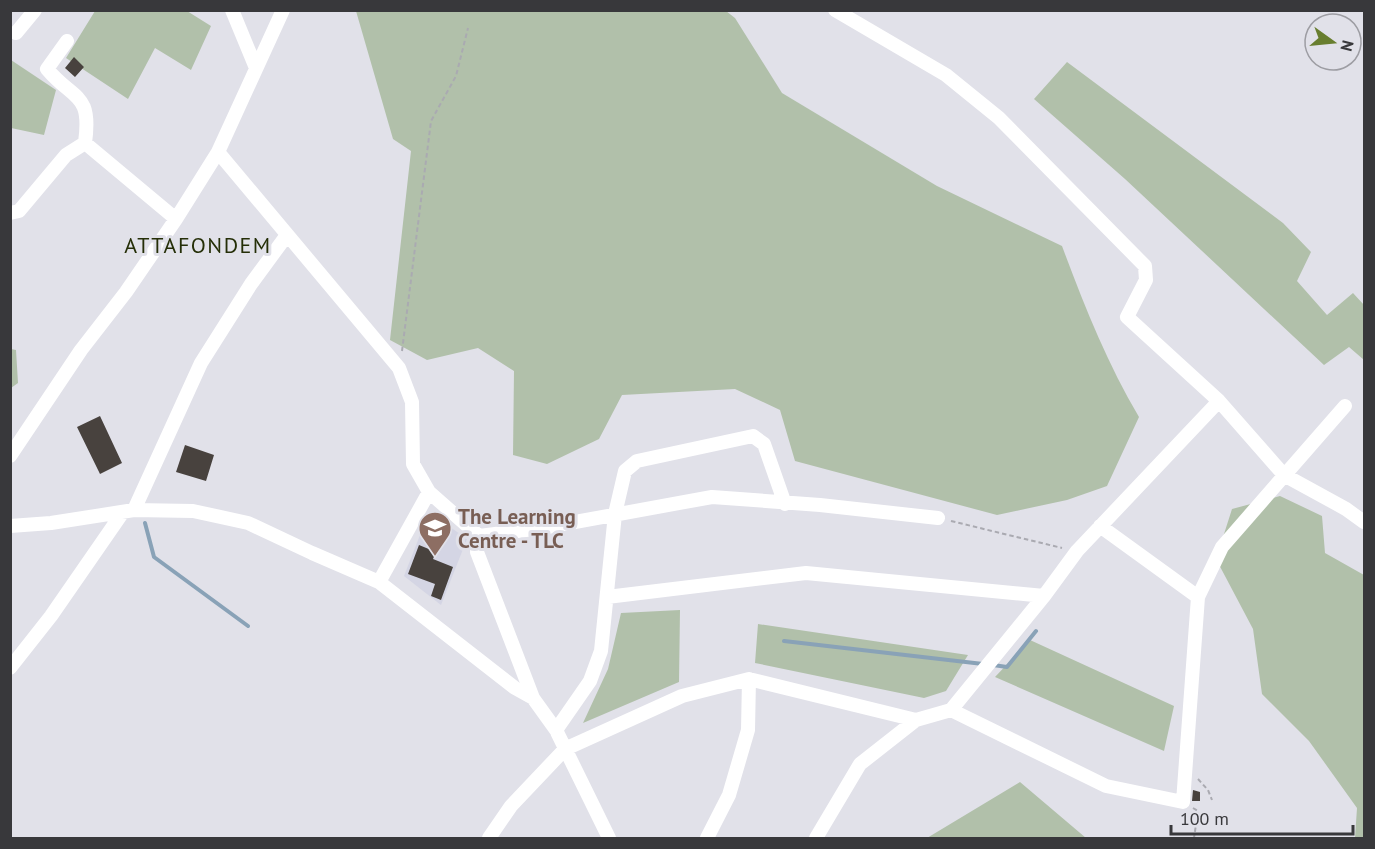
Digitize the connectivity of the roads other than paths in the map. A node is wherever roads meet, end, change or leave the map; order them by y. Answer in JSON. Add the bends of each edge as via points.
{"nodes":[{"id":1,"x":35,"y":10,"type":"edge"},
{"id":2,"x":232,"y":10,"type":"edge"},
{"id":3,"x":283,"y":10,"type":"edge"},
{"id":4,"x":835,"y":10,"type":"edge"},
{"id":5,"x":16,"y":33,"type":"dead end"},
{"id":6,"x":68,"y":41,"type":"dead end"},
{"id":7,"x":256,"y":68,"type":"junction"},
{"id":8,"x":84,"y":143,"type":"junction"},
{"id":9,"x":219,"y":152,"type":"junction"},
{"id":10,"x":10,"y":213,"type":"edge"},
{"id":11,"x":176,"y":219,"type":"junction"},
{"id":12,"x":287,"y":234,"type":"junction"},
{"id":13,"x":1219,"y":401,"type":"junction"},
{"id":14,"x":1345,"y":406,"type":"dead end"},
{"id":15,"x":10,"y":456,"type":"edge"},
{"id":16,"x":1284,"y":475,"type":"junction"},
{"id":17,"x":429,"y":492,"type":"junction"},
{"id":18,"x":785,"y":504,"type":"junction"},
{"id":19,"x":128,"y":511,"type":"junction"},
{"id":20,"x":615,"y":514,"type":"junction"},
{"id":21,"x":938,"y":518,"type":"road end"},
{"id":22,"x":1365,"y":522,"type":"edge"},
{"id":23,"x":10,"y":525,"type":"edge"},
{"id":24,"x":1100,"y":526,"type":"junction"},
{"id":25,"x":479,"y":536,"type":"junction"},
{"id":26,"x":379,"y":582,"type":"junction"},
{"id":27,"x":1044,"y":596,"type":"junction"},
{"id":28,"x":607,"y":597,"type":"junction"},
{"id":29,"x":1198,"y":597,"type":"junction"},
{"id":30,"x":10,"y":668,"type":"edge"},
{"id":31,"x":749,"y":679,"type":"junction"},
{"id":32,"x":533,"y":698,"type":"junction"},
{"id":33,"x":951,"y":710,"type":"junction"},
{"id":34,"x":916,"y":720,"type":"junction"},
{"id":35,"x":556,"y":730,"type":"junction"},
{"id":36,"x":565,"y":749,"type":"junction"},
{"id":37,"x":489,"y":838,"type":"edge"},
{"id":38,"x":609,"y":838,"type":"edge"},
{"id":39,"x":707,"y":838,"type":"edge"},
{"id":40,"x":816,"y":838,"type":"edge"}],
"edges":[{"from":1,"to":5,"type":"street"},
{"from":2,"to":7,"type":"street"},
{"from":3,"to":7,"type":"street"},
{"from":4,"to":13,"type":"street","via":[[946,75],[999,118],[1145,266],[1146,280],[1127,317]]},
{"from":6,"to":8,"type":"street","via":[[47,69],[85,107]]},
{"from":7,"to":9,"type":"street"},
{"from":8,"to":10,"type":"street","via":[[66,155],[19,211]]},
{"from":8,"to":11,"type":"street"},
{"from":9,"to":11,"type":"street"},
{"from":9,"to":12,"type":"street"},
{"from":11,"to":15,"type":"street"},
{"from":12,"to":17,"type":"street","via":[[399,368],[412,402],[414,464]]},
{"from":12,"to":19,"type":"street","via":[[250,284],[201,363]]},
{"from":13,"to":16,"type":"street"},
{"from":13,"to":24,"type":"street"},
{"from":14,"to":16,"type":"street"},
{"from":16,"to":22,"type":"street"},
{"from":16,"to":29,"type":"street","via":[[1222,547]]},
{"from":17,"to":25,"type":"street"},
{"from":17,"to":26,"type":"street"},
{"from":18,"to":20,"type":"street","via":[[712,497]]},
{"from":18,"to":20,"type":"street","via":[[764,444],[753,436],[637,461],[625,471]]},
{"from":18,"to":21,"type":"street"},
{"from":19,"to":23,"type":"street"},
{"from":19,"to":26,"type":"street","via":[[193,511],[248,523]]},
{"from":19,"to":30,"type":"street"},
{"from":20,"to":25,"type":"street"},
{"from":20,"to":28,"type":"street"},
{"from":24,"to":27,"type":"street"},
{"from":24,"to":29,"type":"street"},
{"from":25,"to":32,"type":"street","via":[[477,552]]},
{"from":26,"to":32,"type":"street"},
{"from":27,"to":28,"type":"street","via":[[806,573]]},
{"from":27,"to":33,"type":"street"},
{"from":28,"to":35,"type":"street","via":[[601,651],[590,681]]},
{"from":29,"to":33,"type":"street","via":[[1183,802],[1106,786]]},
{"from":31,"to":34,"type":"street"},
{"from":31,"to":36,"type":"street","via":[[682,696]]},
{"from":31,"to":39,"type":"street","via":[[748,730],[729,795]]},
{"from":32,"to":35,"type":"street"},
{"from":33,"to":34,"type":"street"},
{"from":34,"to":40,"type":"street","via":[[860,764]]},
{"from":35,"to":36,"type":"street"},
{"from":36,"to":37,"type":"street","via":[[510,806]]},
{"from":36,"to":38,"type":"street"}]}
